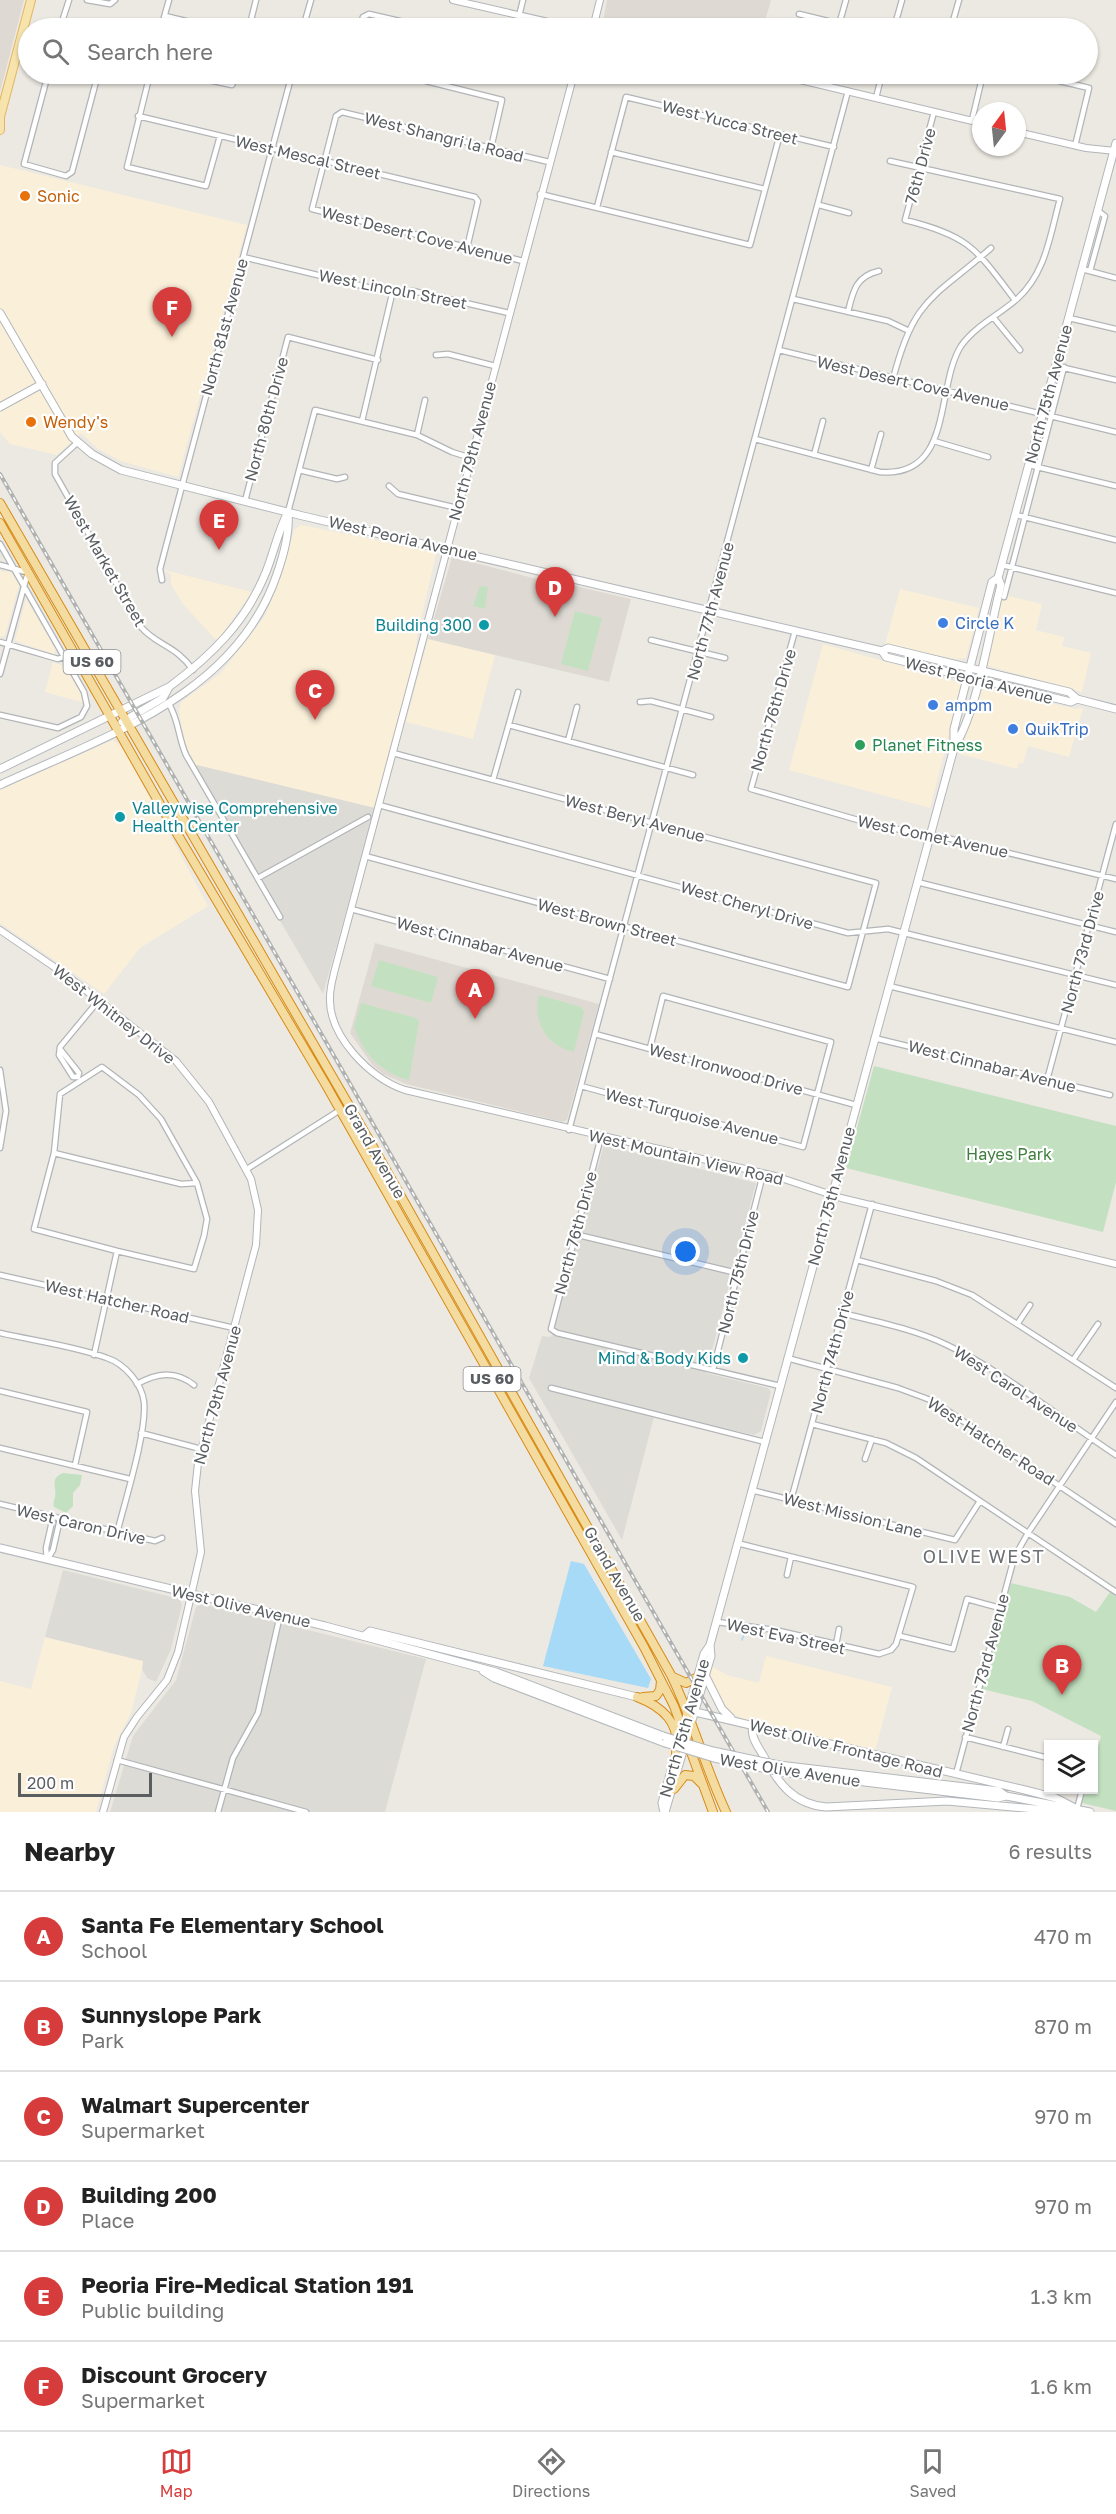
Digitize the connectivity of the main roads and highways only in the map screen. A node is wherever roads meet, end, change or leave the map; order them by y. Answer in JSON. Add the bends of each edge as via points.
{"nodes":[{"id":1,"x":31,"y":0,"type":"edge"},
{"id":2,"x":28,"y":18,"type":"edge"},
{"id":3,"x":18,"y":62,"type":"edge"},
{"id":4,"x":0,"y":117,"type":"edge"},
{"id":5,"x":0,"y":130,"type":"edge"},
{"id":6,"x":1115,"y":148,"type":"edge"},
{"id":7,"x":0,"y":313,"type":"edge"},
{"id":8,"x":42,"y":384,"type":"junction"},
{"id":9,"x":0,"y":407,"type":"edge"},
{"id":10,"x":0,"y":503,"type":"edge"},
{"id":11,"x":288,"y":512,"type":"junction"},
{"id":12,"x":0,"y":523,"type":"edge"},
{"id":13,"x":998,"y":578,"type":"junction"},
{"id":14,"x":991,"y":585,"type":"junction"},
{"id":15,"x":996,"y":603,"type":"junction"},
{"id":16,"x":227,"y":637,"type":"junction"},
{"id":17,"x":237,"y":646,"type":"junction"},
{"id":18,"x":882,"y":651,"type":"junction"},
{"id":19,"x":970,"y":667,"type":"junction"},
{"id":20,"x":980,"y":670,"type":"junction"},
{"id":21,"x":968,"y":677,"type":"junction"},
{"id":22,"x":978,"y":680,"type":"junction"},
{"id":23,"x":1053,"y":687,"type":"junction"},
{"id":24,"x":1050,"y":697,"type":"junction"},
{"id":25,"x":1077,"y":699,"type":"junction"},
{"id":26,"x":1116,"y":709,"type":"edge"},
{"id":27,"x":109,"y":716,"type":"junction"},
{"id":28,"x":125,"y":718,"type":"junction"},
{"id":29,"x":117,"y":730,"type":"junction"},
{"id":30,"x":954,"y":748,"type":"junction"},
{"id":31,"x":0,"y":769,"type":"edge"},
{"id":32,"x":0,"y":785,"type":"edge"},
{"id":33,"x":499,"y":1371,"type":"junction"},
{"id":34,"x":490,"y":1375,"type":"junction"},
{"id":35,"x":0,"y":1548,"type":"edge"},
{"id":36,"x":387,"y":1638,"type":"junction"},
{"id":37,"x":671,"y":1675,"type":"junction"},
{"id":38,"x":702,"y":1676,"type":"junction"},
{"id":39,"x":660,"y":1677,"type":"junction"},
{"id":40,"x":637,"y":1696,"type":"junction"},
{"id":41,"x":649,"y":1697,"type":"junction"},
{"id":42,"x":672,"y":1702,"type":"junction"},
{"id":43,"x":689,"y":1720,"type":"junction"},
{"id":44,"x":736,"y":1720,"type":"junction"},
{"id":45,"x":753,"y":1725,"type":"junction"},
{"id":46,"x":687,"y":1738,"type":"junction"},
{"id":47,"x":676,"y":1754,"type":"junction"},
{"id":48,"x":674,"y":1789,"type":"junction"},
{"id":49,"x":705,"y":1789,"type":"junction"},
{"id":50,"x":1077,"y":1809,"type":"junction"},
{"id":51,"x":664,"y":1812,"type":"edge"},
{"id":52,"x":712,"y":1812,"type":"edge"},
{"id":53,"x":726,"y":1812,"type":"edge"},
{"id":54,"x":1090,"y":1812,"type":"edge"}],
"edges":[{"from":1,"to":2,"type":"main road"},
{"from":3,"to":4,"type":"main road"},
{"from":4,"to":5,"type":"main road"},
{"from":6,"to":13,"type":"main road","name":"North 75th Avenue"},
{"from":7,"to":8,"type":"main road","name":"West Peoria Avenue"},
{"from":8,"to":9,"type":"main road"},
{"from":8,"to":11,"type":"main road","name":"West Peoria Avenue","via":[[78,442],[116,468]]},
{"from":10,"to":28,"type":"highway","name":"Grand Avenue","number":"US 60"},
{"from":11,"to":16,"type":"main road","via":[[254,598]]},
{"from":11,"to":17,"type":"main road","via":[[290,528],[272,587]]},
{"from":11,"to":18,"type":"main road","name":"West Peoria Avenue"},
{"from":12,"to":27,"type":"highway","name":"Grand Avenue","number":"US 60"},
{"from":13,"to":14,"type":"main road","name":"North 75th Avenue"},
{"from":13,"to":15,"type":"main road","name":"North 75th Avenue","via":[[1001,585]]},
{"from":14,"to":15,"type":"main road"},
{"from":14,"to":19,"type":"main road","name":"North 75th Avenue"},
{"from":15,"to":20,"type":"main road","name":"North 75th Avenue"},
{"from":16,"to":17,"type":"main road"},
{"from":16,"to":28,"type":"main road","via":[[193,670]]},
{"from":17,"to":28,"type":"main road","via":[[207,677],[169,704]]},
{"from":18,"to":19,"type":"main road","name":"West Peoria Avenue","via":[[888,648]]},
{"from":18,"to":21,"type":"main road","name":"West Peoria Avenue","via":[[886,657]]},
{"from":19,"to":20,"type":"main road","name":"West Peoria Avenue"},
{"from":19,"to":21,"type":"main road","name":"North 75th Avenue"},
{"from":20,"to":22,"type":"main road","name":"North 75th Avenue"},
{"from":20,"to":23,"type":"main road","name":"West Peoria Avenue"},
{"from":21,"to":22,"type":"main road","name":"West Peoria Avenue"},
{"from":21,"to":30,"type":"main road","name":"North 75th Avenue","via":[[954,729]]},
{"from":22,"to":24,"type":"main road","name":"West Peoria Avenue"},
{"from":22,"to":30,"type":"main road","name":"North 75th Avenue","via":[[964,732]]},
{"from":23,"to":24,"type":"main road"},
{"from":23,"to":25,"type":"main road","name":"West Peoria Avenue"},
{"from":24,"to":25,"type":"main road","name":"West Peoria Avenue","via":[[1071,702]]},
{"from":25,"to":26,"type":"main road","name":"West Peoria Avenue"},
{"from":27,"to":28,"type":"main road"},
{"from":27,"to":29,"type":"highway","name":"Grand Avenue","number":"US 60"},
{"from":27,"to":31,"type":"main road"},
{"from":28,"to":29,"type":"main road"},
{"from":28,"to":33,"type":"highway","name":"Grand Avenue","number":"US 60"},
{"from":29,"to":32,"type":"main road"},
{"from":29,"to":34,"type":"highway","name":"Grand Avenue","number":"US 60"},
{"from":30,"to":38,"type":"main road","name":"North 75th Avenue","via":[[717,1622],[704,1654]]},
{"from":33,"to":34,"type":"highway"},
{"from":33,"to":37,"type":"highway","name":"Grand Avenue","number":"US 60"},
{"from":34,"to":39,"type":"highway","name":"Grand Avenue","number":"US 60"},
{"from":35,"to":36,"type":"main road","name":"West Olive Avenue","via":[[364,1636],[370,1631]]},
{"from":36,"to":40,"type":"main road"},
{"from":36,"to":50,"type":"main road","name":"West Olive Avenue","bridge":true,"via":[[496,1671],[664,1740],[780,1768],[989,1790]]},
{"from":37,"to":38,"type":"highway","via":[[686,1683]]},
{"from":37,"to":43,"type":"highway","name":"Grand Avenue","number":"US 60"},
{"from":38,"to":43,"type":"main road","name":"North 75th Avenue"},
{"from":38,"to":44,"type":"main road","via":[[725,1714]]},
{"from":39,"to":41,"type":"highway","via":[[658,1693]]},
{"from":39,"to":42,"type":"highway","name":"Grand Avenue","number":"US 60"},
{"from":40,"to":41,"type":"highway"},
{"from":40,"to":47,"type":"highway","via":[[655,1704],[669,1718],[677,1739]]},
{"from":41,"to":42,"type":"highway"},
{"from":42,"to":43,"type":"highway"},
{"from":42,"to":43,"type":"highway","name":"Grand Avenue","number":"US 60"},
{"from":43,"to":44,"type":"main road","name":"West Olive Frontage Road"},
{"from":43,"to":46,"type":"highway","name":"Grand Avenue","number":"US 60"},
{"from":43,"to":47,"type":"main road","name":"North 75th Avenue"},
{"from":43,"to":53,"type":"highway"},
{"from":44,"to":45,"type":"main road","name":"West Olive Frontage Road"},
{"from":45,"to":50,"type":"main road","name":"West Olive Frontage Road","via":[[1056,1798]]},
{"from":45,"to":50,"type":"main road","via":[[754,1739],[775,1777],[792,1795],[812,1805],[947,1801],[1057,1811]]},
{"from":46,"to":48,"type":"main road","name":"North 75th Avenue"},
{"from":46,"to":49,"type":"highway","name":"Grand Avenue","number":"US 60"},
{"from":47,"to":51,"type":"main road","name":"North 75th Avenue","via":[[662,1803]]},
{"from":48,"to":49,"type":"highway","via":[[680,1778],[688,1775],[697,1778]]},
{"from":48,"to":51,"type":"main road","name":"North 75th Avenue"},
{"from":49,"to":52,"type":"highway","name":"Grand Avenue","number":"US 60"},
{"from":50,"to":54,"type":"main road","name":"West Olive Avenue"}]}
